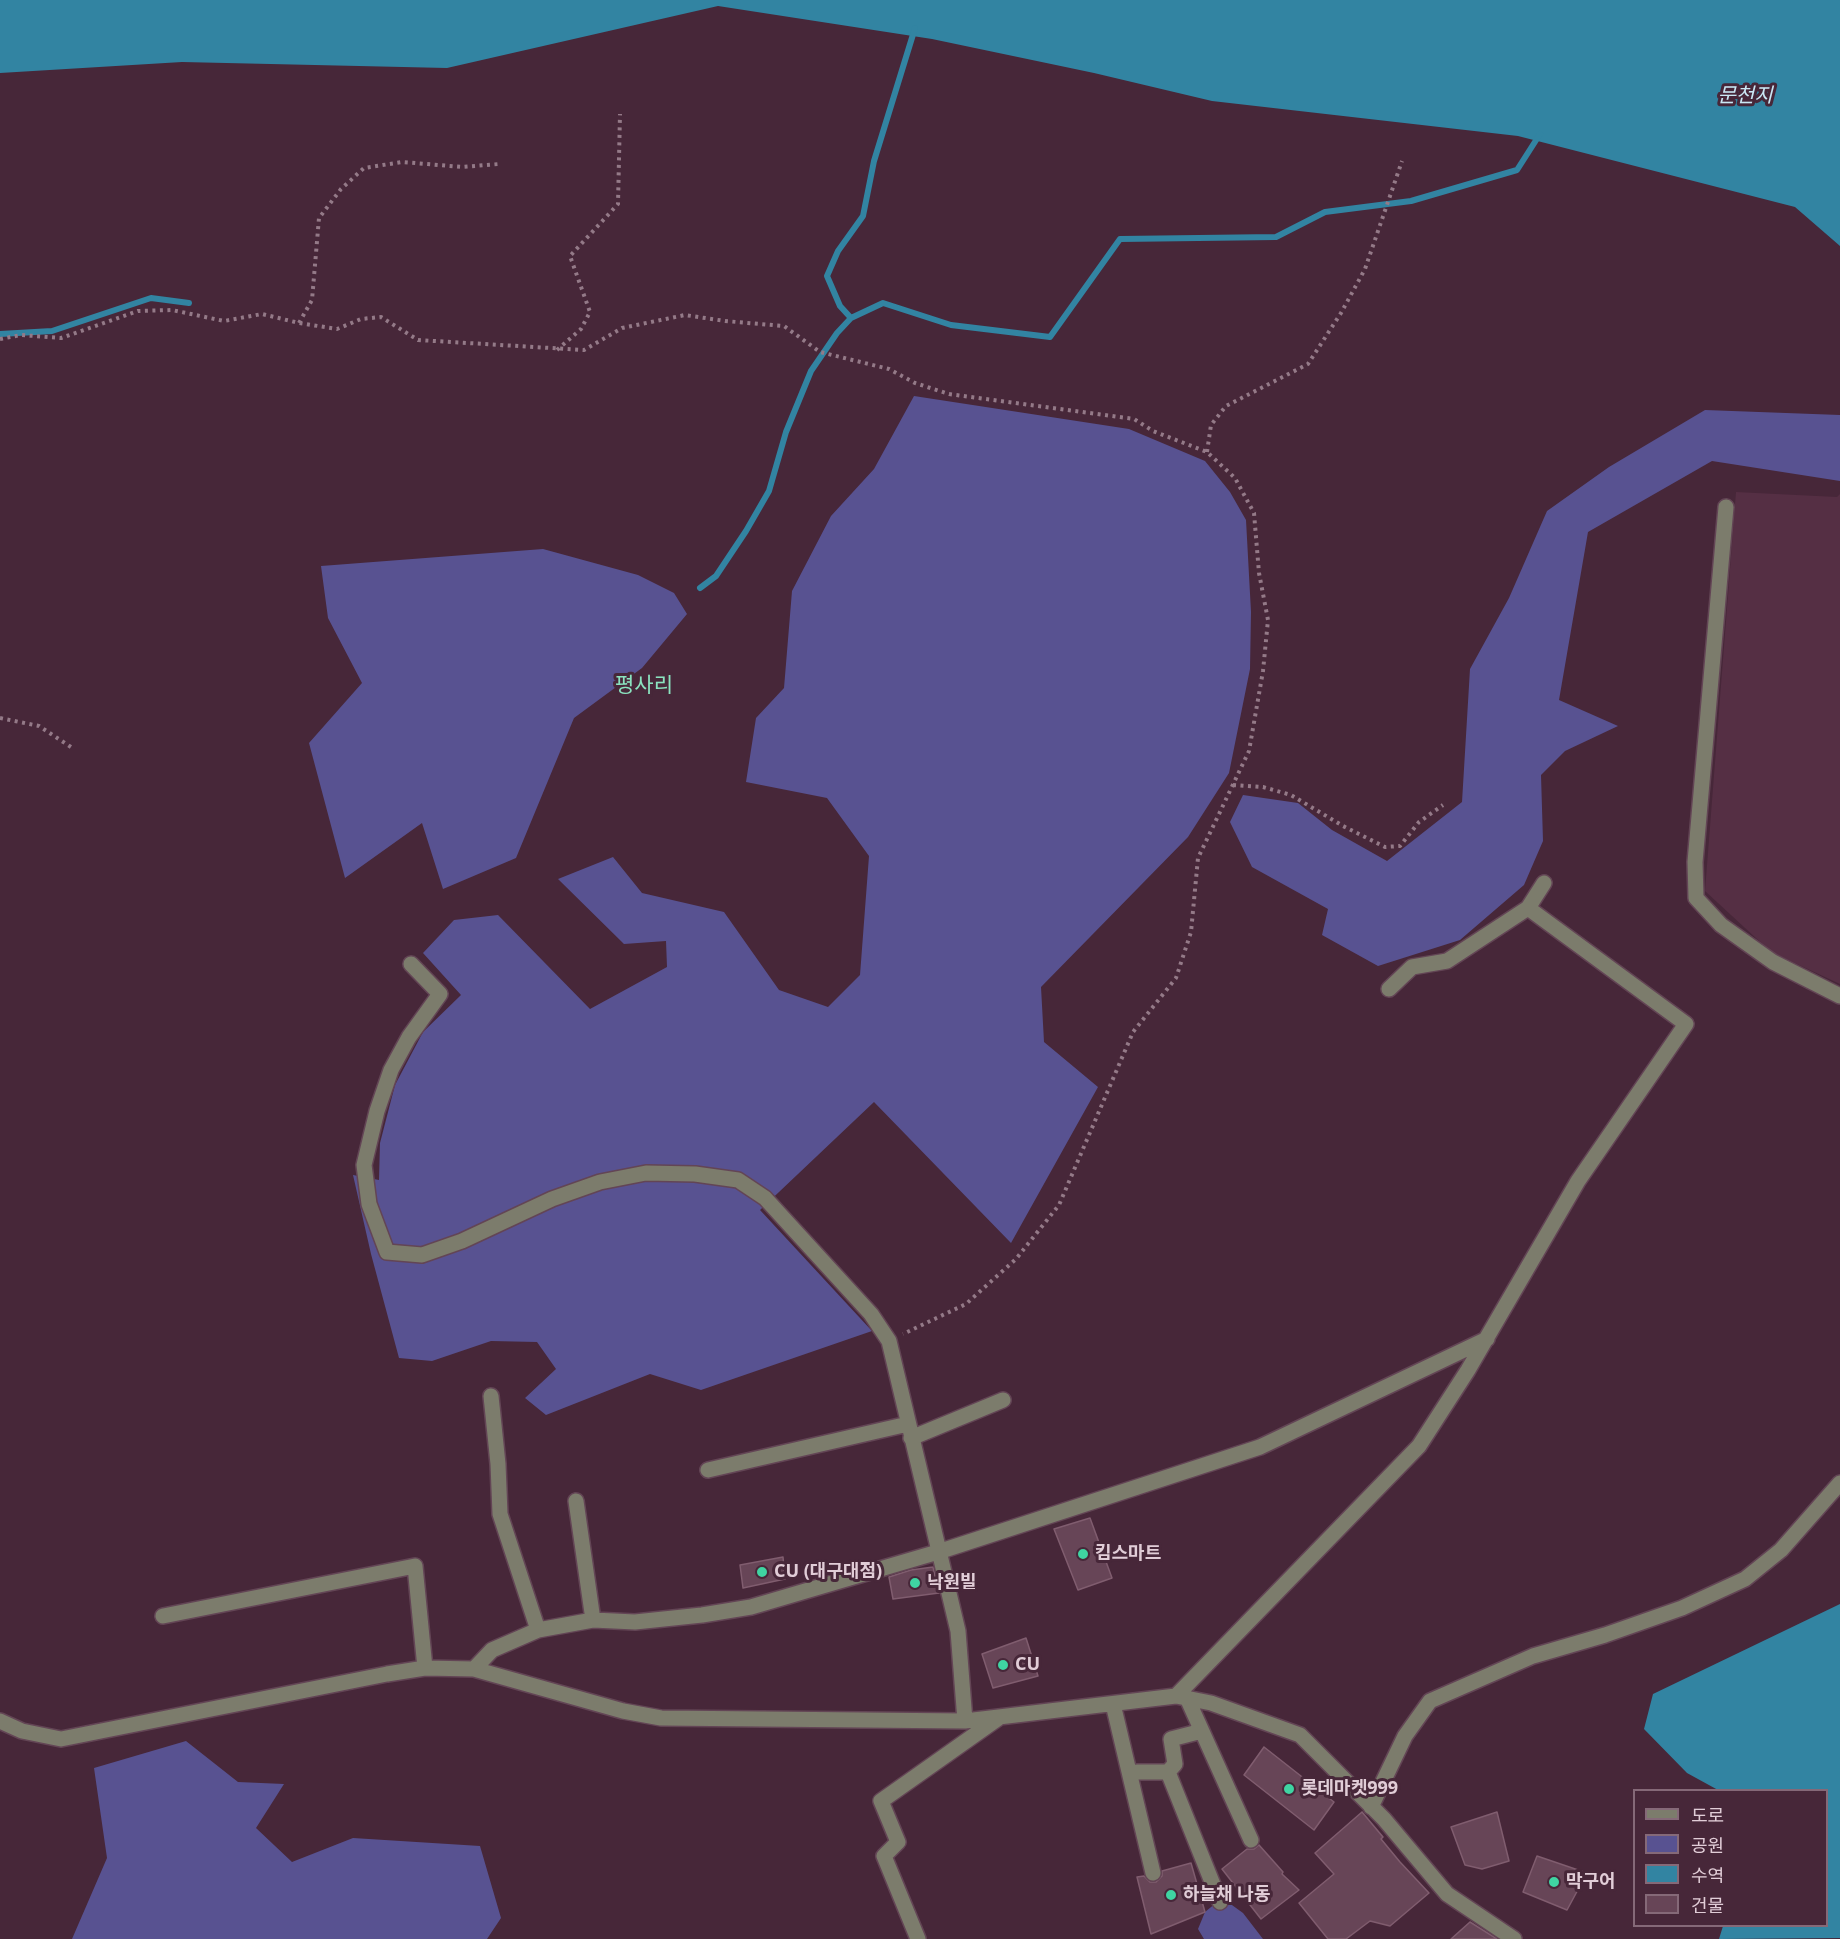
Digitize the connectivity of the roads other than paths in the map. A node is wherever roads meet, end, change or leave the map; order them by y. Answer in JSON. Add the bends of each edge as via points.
{"nodes":[{"id":1,"x":1726,"y":507,"type":"dead end"},
{"id":2,"x":1544,"y":882,"type":"dead end"},
{"id":3,"x":1528,"y":908,"type":"junction"},
{"id":4,"x":411,"y":964,"type":"dead end"},
{"id":5,"x":1389,"y":989,"type":"dead end"},
{"id":6,"x":1840,"y":996,"type":"edge"},
{"id":7,"x":1487,"y":1339,"type":"junction"},
{"id":8,"x":490,"y":1396,"type":"dead end"},
{"id":9,"x":1003,"y":1400,"type":"dead end"},
{"id":10,"x":910,"y":1431,"type":"junction"},
{"id":11,"x":708,"y":1470,"type":"dead end"},
{"id":12,"x":1840,"y":1483,"type":"edge"},
{"id":13,"x":576,"y":1501,"type":"dead end"},
{"id":14,"x":938,"y":1552,"type":"junction"},
{"id":15,"x":163,"y":1616,"type":"dead end"},
{"id":16,"x":593,"y":1620,"type":"junction"},
{"id":17,"x":537,"y":1630,"type":"junction"},
{"id":18,"x":425,"y":1668,"type":"junction"},
{"id":19,"x":474,"y":1669,"type":"junction"},
{"id":20,"x":1182,"y":1697,"type":"junction"},
{"id":21,"x":1117,"y":1703,"type":"junction"},
{"id":22,"x":1001,"y":1716,"type":"junction"},
{"id":23,"x":0,"y":1721,"type":"edge"},
{"id":24,"x":965,"y":1721,"type":"junction"},
{"id":25,"x":1202,"y":1731,"type":"junction"},
{"id":26,"x":1137,"y":1772,"type":"junction"},
{"id":27,"x":1168,"y":1772,"type":"junction"},
{"id":28,"x":1371,"y":1807,"type":"junction"},
{"id":29,"x":1251,"y":1840,"type":"dead end"},
{"id":30,"x":1220,"y":1902,"type":"dead end"},
{"id":31,"x":918,"y":1939,"type":"edge"},
{"id":32,"x":1514,"y":1939,"type":"edge"}],
"edges":[{"from":1,"to":6,"type":"street","via":[[1695,862],[1696,898],[1721,925],[1773,962]]},
{"from":2,"to":3,"type":"street"},
{"from":3,"to":5,"type":"street","via":[[1447,962],[1412,968]]},
{"from":3,"to":7,"type":"street","via":[[1686,1024],[1578,1181]]},
{"from":4,"to":10,"type":"street","via":[[440,994],[409,1036],[391,1070],[364,1165],[369,1204],[387,1252],[422,1256],[600,1182],[646,1173],[738,1180],[765,1198],[872,1314],[889,1341]]},
{"from":7,"to":14,"type":"street","via":[[1260,1447]]},
{"from":7,"to":20,"type":"street","via":[[1419,1446]]},
{"from":8,"to":17,"type":"street","via":[[500,1514]]},
{"from":9,"to":10,"type":"street"},
{"from":10,"to":11,"type":"street"},
{"from":10,"to":14,"type":"street"},
{"from":12,"to":28,"type":"street","via":[[1781,1550],[1744,1579],[1682,1608],[1533,1656],[1430,1701],[1405,1736]]},
{"from":13,"to":16,"type":"street"},
{"from":14,"to":16,"type":"street","via":[[752,1607],[635,1622]]},
{"from":14,"to":24,"type":"street","via":[[958,1631]]},
{"from":15,"to":18,"type":"street","via":[[415,1566]]},
{"from":16,"to":17,"type":"street"},
{"from":17,"to":19,"type":"street","via":[[492,1650]]},
{"from":18,"to":19,"type":"street"},
{"from":18,"to":23,"type":"street","via":[[61,1739],[22,1731]]},
{"from":19,"to":24,"type":"street","via":[[661,1718]]},
{"from":20,"to":21,"type":"street"},
{"from":20,"to":25,"type":"street"},
{"from":20,"to":28,"type":"street","via":[[1211,1703],[1300,1735]]},
{"from":21,"to":22,"type":"street"},
{"from":21,"to":26,"type":"street"},
{"from":21,"to":26,"type":"street","via":[[1156,1870]]},
{"from":22,"to":24,"type":"street"},
{"from":22,"to":31,"type":"street","via":[[881,1801],[898,1842],[884,1856]]},
{"from":25,"to":27,"type":"street","via":[[1171,1739],[1175,1764]]},
{"from":25,"to":29,"type":"street"},
{"from":26,"to":27,"type":"street"},
{"from":27,"to":30,"type":"street"},
{"from":28,"to":32,"type":"street","via":[[1448,1894]]}]}
